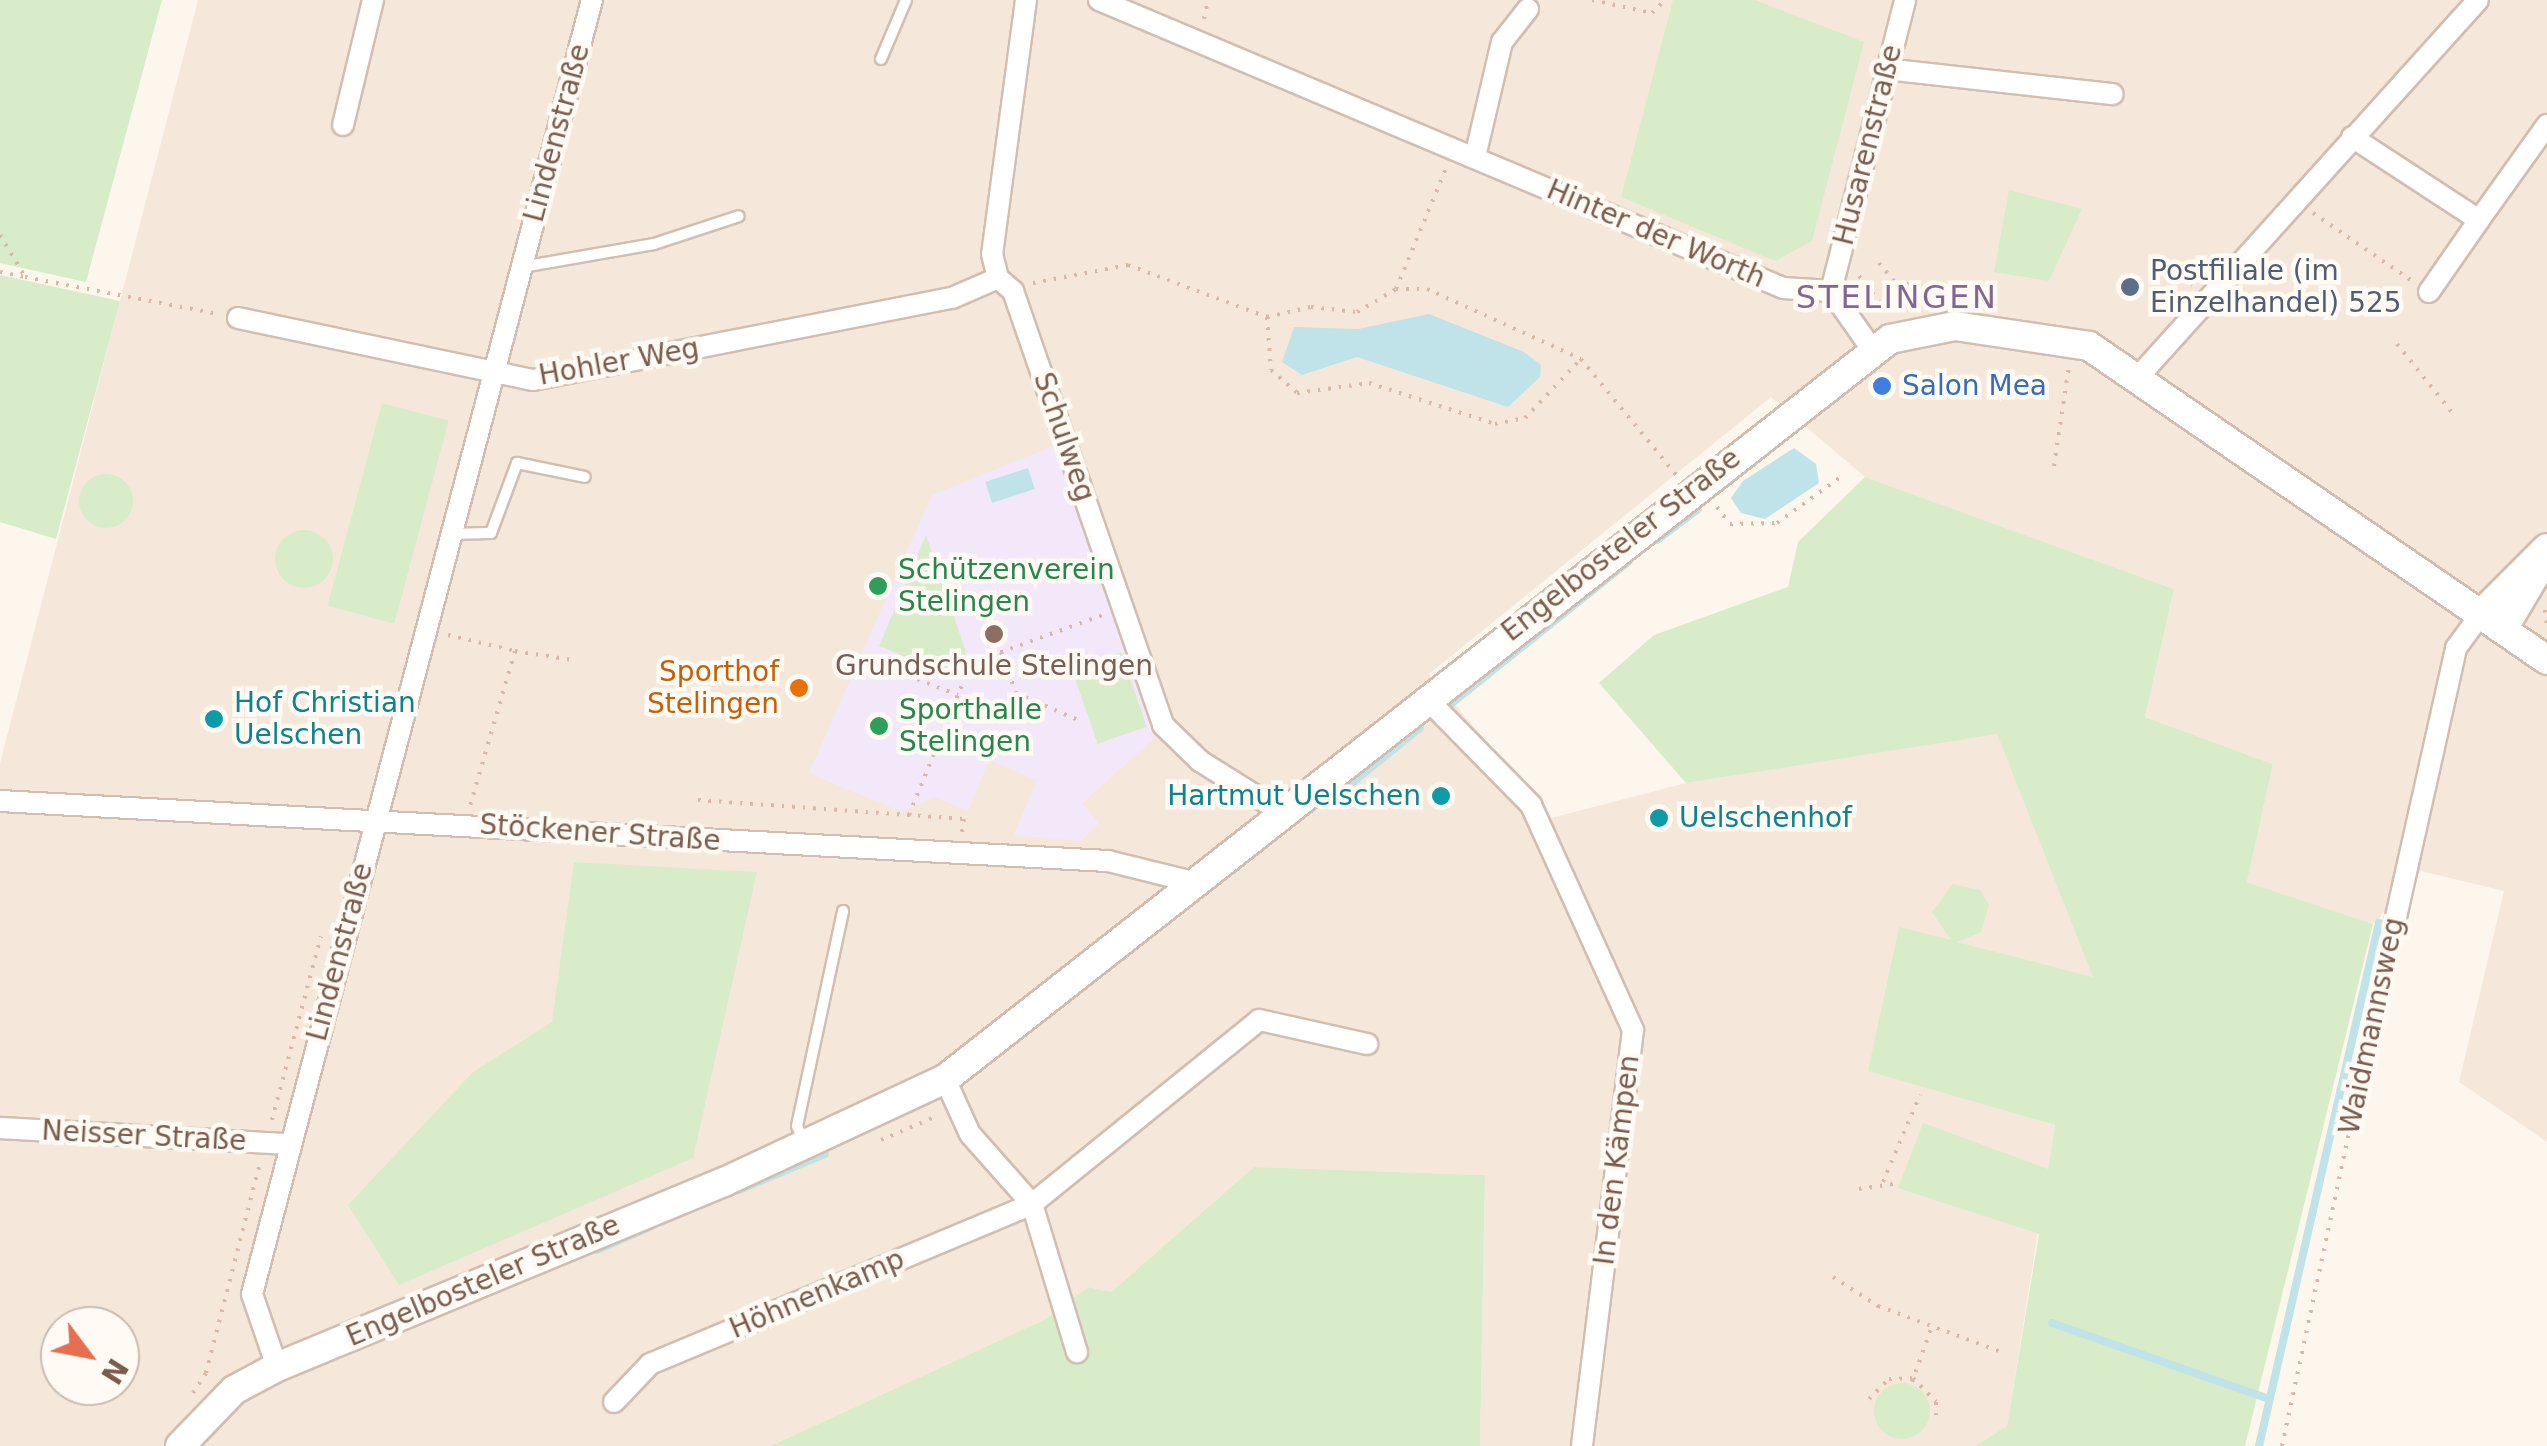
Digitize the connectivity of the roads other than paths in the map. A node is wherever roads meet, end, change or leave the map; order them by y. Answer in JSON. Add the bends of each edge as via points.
{"nodes":[{"id":1,"x":373,"y":0,"type":"edge"},
{"id":2,"x":592,"y":0,"type":"edge"},
{"id":3,"x":906,"y":0,"type":"edge"},
{"id":4,"x":1026,"y":0,"type":"edge"},
{"id":5,"x":1099,"y":0,"type":"edge"},
{"id":6,"x":1905,"y":0,"type":"edge"},
{"id":7,"x":2478,"y":0,"type":"edge"},
{"id":8,"x":1528,"y":9,"type":"dead end"},
{"id":9,"x":881,"y":59,"type":"dead end"},
{"id":10,"x":1885,"y":69,"type":"junction"},
{"id":11,"x":2113,"y":94,"type":"dead end"},
{"id":12,"x":343,"y":125,"type":"dead end"},
{"id":13,"x":2547,"y":125,"type":"edge"},
{"id":14,"x":2352,"y":136,"type":"junction"},
{"id":15,"x":1475,"y":157,"type":"junction"},
{"id":16,"x":739,"y":216,"type":"dead end"},
{"id":17,"x":2478,"y":220,"type":"junction"},
{"id":18,"x":521,"y":267,"type":"junction"},
{"id":19,"x":1006,"y":284,"type":"junction"},
{"id":20,"x":1830,"y":291,"type":"junction"},
{"id":21,"x":2429,"y":292,"type":"road end"},
{"id":22,"x":238,"y":318,"type":"road end"},
{"id":23,"x":1872,"y":348,"type":"junction"},
{"id":24,"x":494,"y":372,"type":"junction"},
{"id":25,"x":2140,"y":376,"type":"junction"},
{"id":26,"x":585,"y":477,"type":"dead end"},
{"id":27,"x":449,"y":534,"type":"junction"},
{"id":28,"x":2547,"y":551,"type":"edge"},
{"id":29,"x":2492,"y":621,"type":"junction"},
{"id":30,"x":2547,"y":660,"type":"edge"},
{"id":31,"x":1426,"y":698,"type":"junction"},
{"id":32,"x":0,"y":801,"type":"edge"},
{"id":33,"x":1283,"y":814,"type":"junction"},
{"id":34,"x":376,"y":819,"type":"junction"},
{"id":35,"x":1197,"y":884,"type":"junction"},
{"id":36,"x":844,"y":910,"type":"dead end"},
{"id":37,"x":2394,"y":926,"type":"road end"},
{"id":38,"x":1367,"y":1044,"type":"dead end"},
{"id":39,"x":945,"y":1079,"type":"junction"},
{"id":40,"x":0,"y":1128,"type":"edge"},
{"id":41,"x":288,"y":1144,"type":"junction"},
{"id":42,"x":805,"y":1146,"type":"junction"},
{"id":43,"x":1032,"y":1204,"type":"junction"},
{"id":44,"x":1077,"y":1352,"type":"dead end"},
{"id":45,"x":277,"y":1367,"type":"junction"},
{"id":46,"x":614,"y":1402,"type":"dead end"},
{"id":47,"x":180,"y":1446,"type":"edge"},
{"id":48,"x":1582,"y":1446,"type":"edge"}],
"edges":[{"from":1,"to":12,"type":"street"},
{"from":2,"to":18,"type":"street","name":"Lindenstraße"},
{"from":3,"to":9,"type":"lane"},
{"from":4,"to":19,"type":"street","name":"Schulweg","via":[[992,254]]},
{"from":5,"to":15,"type":"street","name":"Hinter der Worth"},
{"from":6,"to":10,"type":"street","name":"Husarenstraße"},
{"from":7,"to":14,"type":"street"},
{"from":8,"to":15,"type":"street","via":[[1502,42]]},
{"from":10,"to":11,"type":"street"},
{"from":10,"to":20,"type":"street","name":"Husarenstraße"},
{"from":13,"to":17,"type":"street"},
{"from":14,"to":17,"type":"street"},
{"from":14,"to":25,"type":"street"},
{"from":15,"to":20,"type":"street","name":"Hinter der Worth","via":[[1783,288]]},
{"from":16,"to":18,"type":"lane","name":"Lindenstraße","via":[[654,244]]},
{"from":17,"to":21,"type":"street"},
{"from":18,"to":24,"type":"street","name":"Lindenstraße"},
{"from":19,"to":24,"type":"street","name":"Hohler Weg","via":[[534,380]]},
{"from":19,"to":33,"type":"street","name":"Schulweg","via":[[1172,741]]},
{"from":20,"to":23,"type":"street"},
{"from":22,"to":24,"type":"street","name":"Hohler Weg"},
{"from":23,"to":25,"type":"street","name":"Engelbosteler Straße","via":[[1904,321],[1955,326],[2072,341]]},
{"from":23,"to":31,"type":"street","name":"Engelbosteler Straße"},
{"from":24,"to":27,"type":"street","name":"Lindenstraße"},
{"from":25,"to":29,"type":"street","name":"Engelbosteler Straße"},
{"from":26,"to":27,"type":"lane","via":[[517,463],[491,533]]},
{"from":27,"to":34,"type":"street","name":"Lindenstraße"},
{"from":28,"to":29,"type":"street"},
{"from":29,"to":30,"type":"street","name":"Engelbosteler Straße"},
{"from":29,"to":37,"type":"street","name":"Waidmannsweg","via":[[2456,648]]},
{"from":31,"to":33,"type":"street","name":"Engelbosteler Straße"},
{"from":31,"to":48,"type":"street","name":"In den Kämpen","via":[[1531,805],[1633,1030]]},
{"from":32,"to":34,"type":"street","name":"Stöckener Straße"},
{"from":33,"to":35,"type":"street","name":"Engelbosteler Straße"},
{"from":34,"to":35,"type":"street","name":"Stöckener Straße","via":[[1148,864]]},
{"from":34,"to":41,"type":"street","name":"Lindenstraße"},
{"from":35,"to":39,"type":"street","name":"Engelbosteler Straße"},
{"from":36,"to":42,"type":"lane","via":[[798,1126]]},
{"from":38,"to":43,"type":"street","name":"Höhnenkamp","via":[[1259,1020]]},
{"from":39,"to":42,"type":"street","name":"Engelbosteler Straße"},
{"from":39,"to":43,"type":"street","via":[[970,1134]]},
{"from":40,"to":41,"type":"street","name":"Neisser Straße"},
{"from":41,"to":45,"type":"street","name":"Lindenstraße","via":[[252,1294]]},
{"from":42,"to":45,"type":"street","name":"Engelbosteler Straße"},
{"from":43,"to":44,"type":"street"},
{"from":43,"to":46,"type":"street","name":"Höhnenkamp","via":[[650,1364]]},
{"from":45,"to":47,"type":"street","name":"Engelbosteler Straße","via":[[234,1390]]}]}
